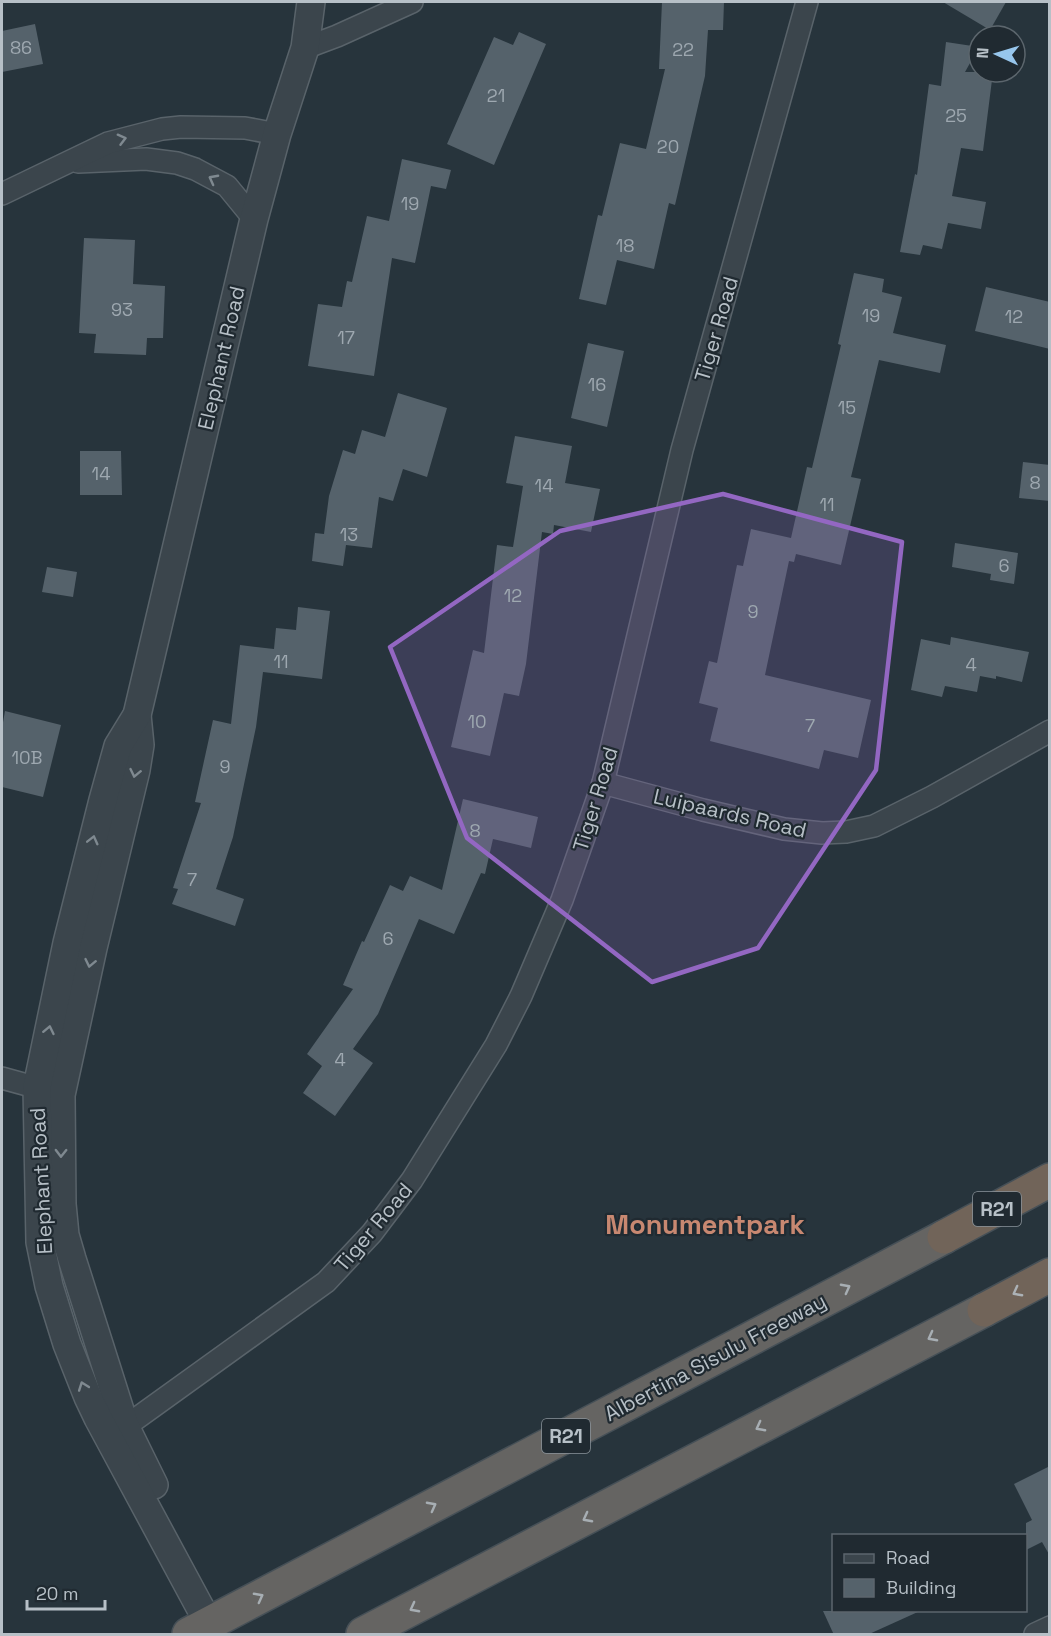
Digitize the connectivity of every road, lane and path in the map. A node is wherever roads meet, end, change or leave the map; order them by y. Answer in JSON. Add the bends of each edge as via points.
{"nodes":[{"id":1,"x":311,"y":2,"type":"edge"},
{"id":2,"x":412,"y":2,"type":"edge"},
{"id":3,"x":807,"y":2,"type":"edge"},
{"id":4,"x":304,"y":48,"type":"junction"},
{"id":5,"x":277,"y":134,"type":"junction"},
{"id":6,"x":68,"y":162,"type":"junction"},
{"id":7,"x":2,"y":194,"type":"edge"},
{"id":8,"x":254,"y":219,"type":"junction"},
{"id":9,"x":1050,"y":732,"type":"edge"},
{"id":10,"x":603,"y":783,"type":"junction"},
{"id":11,"x":2,"y":1078,"type":"edge"},
{"id":12,"x":49,"y":1091,"type":"junction"},
{"id":13,"x":1050,"y":1180,"type":"edge"},
{"id":14,"x":1050,"y":1275,"type":"edge"},
{"id":15,"x":117,"y":1432,"type":"junction"},
{"id":16,"x":1050,"y":1627,"type":"edge"},
{"id":17,"x":213,"y":1629,"type":"edge"},
{"id":18,"x":363,"y":1635,"type":"edge"},
{"id":19,"x":1035,"y":1635,"type":"edge"}],
"edges":[{"from":1,"to":4,"type":"street","name":"Elephant Road"},
{"from":2,"to":4,"type":"street"},
{"from":3,"to":10,"type":"street","name":"Tiger Road","via":[[682,450]]},
{"from":4,"to":5,"type":"street","name":"Elephant Road"},
{"from":6,"to":5,"type":"street","one_way":true,"via":[[108,143],[162,129],[245,128]]},
{"from":5,"to":8,"type":"street","name":"Elephant Road"},
{"from":6,"to":7,"type":"street"},
{"from":8,"to":6,"type":"street","one_way":true,"via":[[227,186],[177,163],[146,159]]},
{"from":8,"to":12,"type":"street","name":"Elephant Road","via":[[137,715],[140,745],[115,803],[93,948]]},
{"from":9,"to":10,"type":"street","name":"Luipaards Road","via":[[874,826],[846,832],[784,829]]},
{"from":10,"to":15,"type":"street","name":"Tiger Road","via":[[562,900],[521,996],[496,1045],[412,1180],[372,1233],[326,1282]]},
{"from":11,"to":12,"type":"street"},
{"from":12,"to":15,"type":"street","name":"Elephant Road","via":[[65,1234]]},
{"from":17,"to":13,"type":"highway","name":"Albertina Sisulu Freeway","number":"R21","one_way":true},
{"from":14,"to":18,"type":"highway","one_way":true},
{"from":15,"to":17,"type":"street","name":"Elephant Road"},
{"from":16,"to":19,"type":"street"}]}
